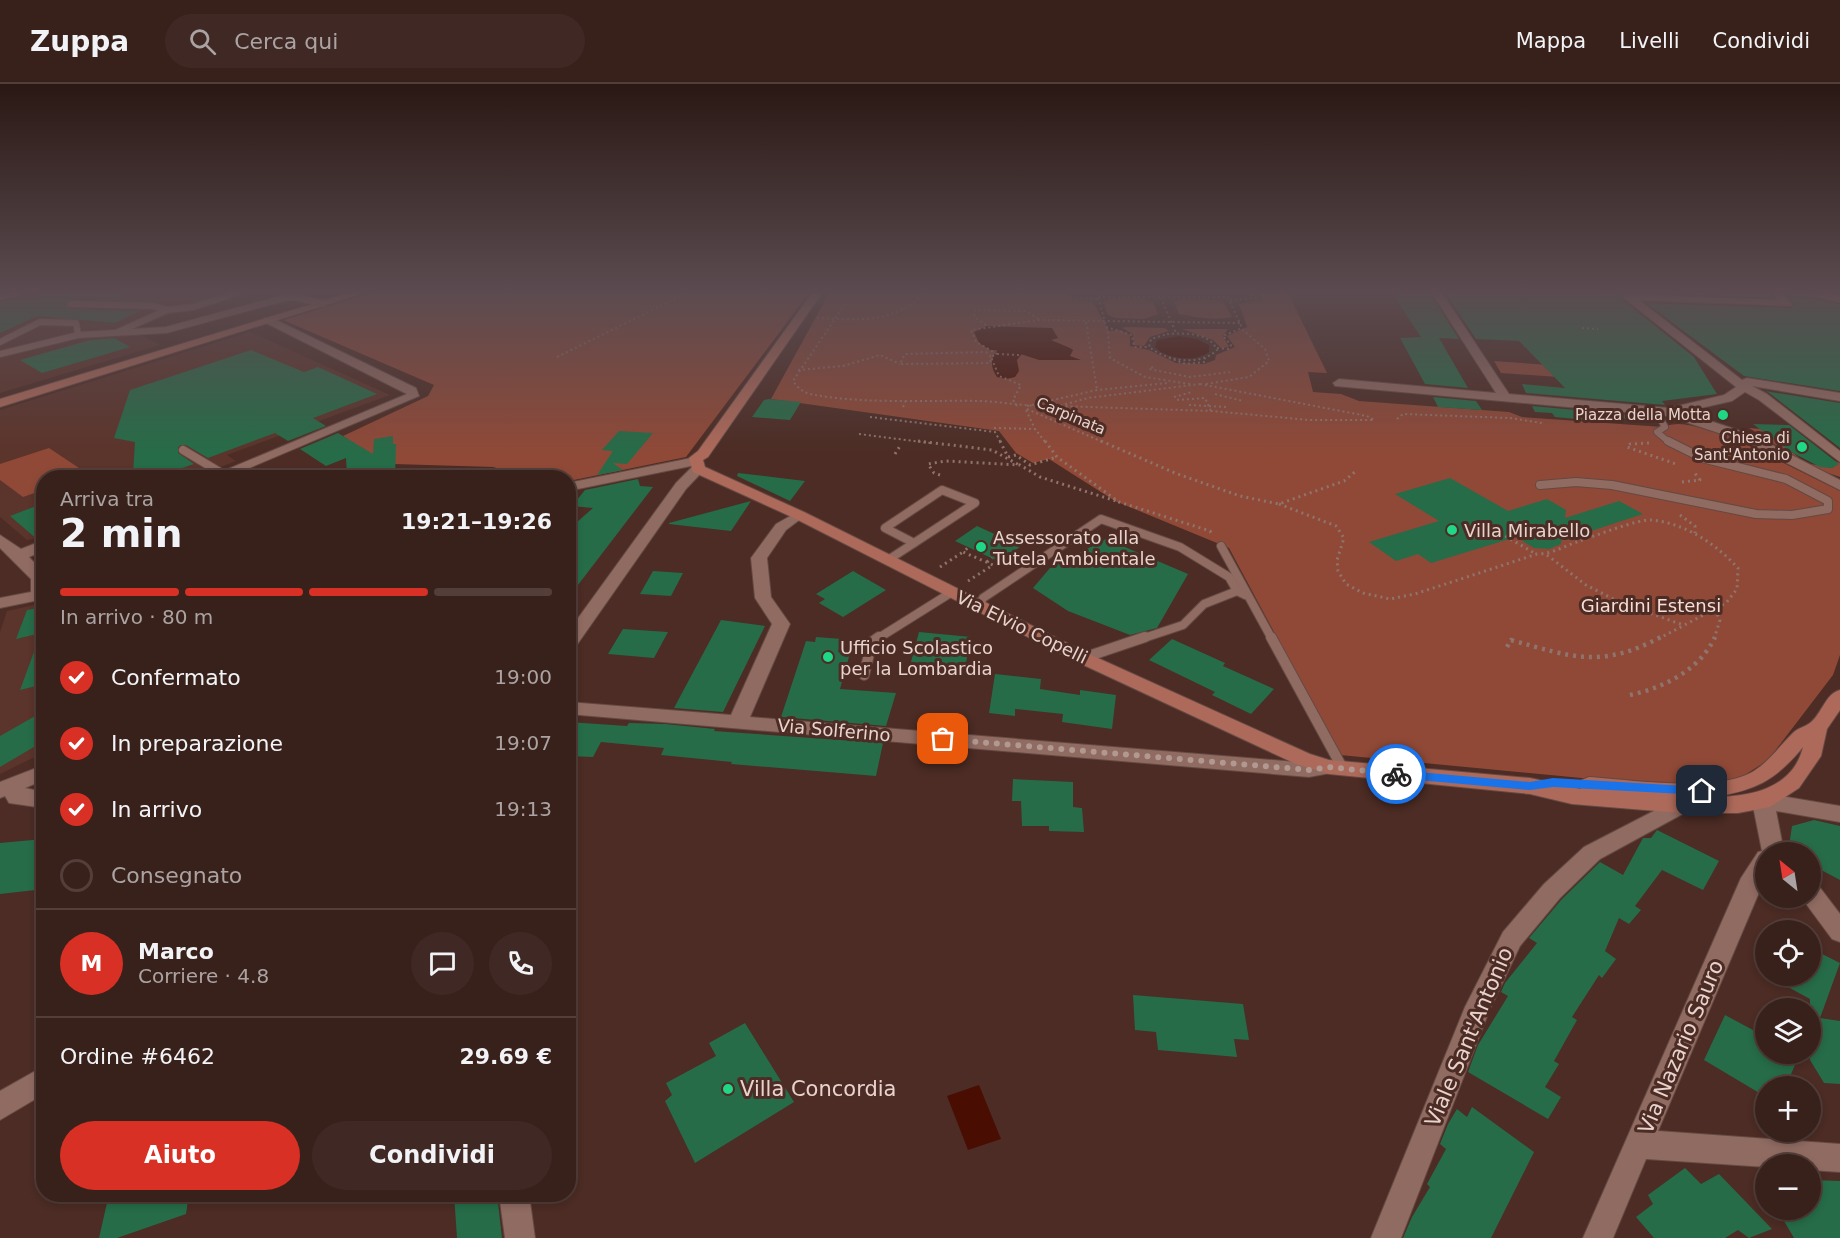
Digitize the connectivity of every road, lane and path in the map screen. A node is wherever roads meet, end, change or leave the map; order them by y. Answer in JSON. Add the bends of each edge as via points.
{"nodes":[{"id":1,"x":29,"y":347,"type":"edge"},
{"id":2,"x":181,"y":347,"type":"edge"},
{"id":3,"x":322,"y":347,"type":"edge"},
{"id":4,"x":577,"y":347,"type":"edge"},
{"id":5,"x":779,"y":347,"type":"edge"},
{"id":6,"x":818,"y":347,"type":"edge"},
{"id":7,"x":984,"y":347,"type":"edge"},
{"id":8,"x":1090,"y":347,"type":"edge"},
{"id":9,"x":1109,"y":347,"type":"edge"},
{"id":10,"x":1135,"y":347,"type":"edge"},
{"id":11,"x":1149,"y":347,"type":"joint"},
{"id":12,"x":1230,"y":347,"type":"edge"},
{"id":13,"x":1262,"y":347,"type":"edge"},
{"id":14,"x":1472,"y":347,"type":"edge"},
{"id":15,"x":1692,"y":347,"type":"edge"},
{"id":16,"x":1217,"y":348,"type":"joint"},
{"id":17,"x":0,"y":354,"type":"edge"},
{"id":18,"x":997,"y":354,"type":"junction"},
{"id":19,"x":1019,"y":355,"type":"dead end"},
{"id":20,"x":556,"y":357,"type":"dead end"},
{"id":21,"x":991,"y":357,"type":"junction"},
{"id":22,"x":900,"y":364,"type":"junction"},
{"id":23,"x":1153,"y":367,"type":"dead end"},
{"id":24,"x":1166,"y":368,"type":"dead end"},
{"id":25,"x":798,"y":370,"type":"junction"},
{"id":26,"x":1230,"y":372,"type":"dead end"},
{"id":27,"x":1161,"y":373,"type":"junction"},
{"id":28,"x":1171,"y":383,"type":"junction"},
{"id":29,"x":1339,"y":383,"type":"dead end"},
{"id":30,"x":1200,"y":384,"type":"junction"},
{"id":31,"x":1740,"y":384,"type":"junction"},
{"id":32,"x":1097,"y":390,"type":"junction"},
{"id":33,"x":1192,"y":392,"type":"dead end"},
{"id":34,"x":1215,"y":394,"type":"dead end"},
{"id":35,"x":1503,"y":395,"type":"junction"},
{"id":36,"x":1840,"y":397,"type":"edge"},
{"id":37,"x":907,"y":398,"type":"junction"},
{"id":38,"x":1243,"y":401,"type":"dead end"},
{"id":39,"x":0,"y":403,"type":"edge"},
{"id":40,"x":1189,"y":405,"type":"dead end"},
{"id":41,"x":1017,"y":406,"type":"junction"},
{"id":42,"x":1059,"y":406,"type":"junction"},
{"id":43,"x":903,"y":407,"type":"dead end"},
{"id":44,"x":1023,"y":407,"type":"junction"},
{"id":45,"x":1227,"y":407,"type":"dead end"},
{"id":46,"x":1211,"y":409,"type":"junction"},
{"id":47,"x":1663,"y":411,"type":"junction"},
{"id":48,"x":870,"y":417,"type":"dead end"},
{"id":49,"x":1397,"y":419,"type":"dead end"},
{"id":50,"x":1542,"y":423,"type":"dead end"},
{"id":51,"x":994,"y":428,"type":"dead end"},
{"id":52,"x":1035,"y":429,"type":"junction"},
{"id":53,"x":859,"y":434,"type":"dead end"},
{"id":54,"x":1665,"y":440,"type":"junction"},
{"id":55,"x":900,"y":446,"type":"dead end"},
{"id":56,"x":183,"y":450,"type":"dead end"},
{"id":57,"x":895,"y":454,"type":"dead end"},
{"id":58,"x":1008,"y":457,"type":"junction"},
{"id":59,"x":1057,"y":457,"type":"junction"},
{"id":60,"x":1840,"y":458,"type":"edge"},
{"id":61,"x":699,"y":462,"type":"junction"},
{"id":62,"x":1020,"y":465,"type":"junction"},
{"id":63,"x":240,"y":468,"type":"junction"},
{"id":64,"x":1684,"y":468,"type":"dead end"},
{"id":65,"x":211,"y":470,"type":"edge"},
{"id":66,"x":235,"y":470,"type":"edge"},
{"id":67,"x":243,"y":470,"type":"edge"},
{"id":68,"x":1356,"y":471,"type":"dead end"},
{"id":69,"x":1690,"y":471,"type":"dead end"},
{"id":70,"x":946,"y":476,"type":"dead end"},
{"id":71,"x":576,"y":485,"type":"edge"},
{"id":72,"x":1540,"y":485,"type":"dead end"},
{"id":73,"x":1840,"y":486,"type":"edge"},
{"id":74,"x":1643,"y":489,"type":"junction"},
{"id":75,"x":1119,"y":502,"type":"junction"},
{"id":76,"x":1278,"y":504,"type":"junction"},
{"id":77,"x":799,"y":515,"type":"junction"},
{"id":78,"x":1496,"y":530,"type":"dead end"},
{"id":79,"x":0,"y":540,"type":"edge"},
{"id":80,"x":914,"y":543,"type":"junction"},
{"id":81,"x":1221,"y":546,"type":"joint"},
{"id":82,"x":969,"y":547,"type":"dead end"},
{"id":83,"x":36,"y":548,"type":"edge"},
{"id":84,"x":903,"y":550,"type":"junction"},
{"id":85,"x":963,"y":552,"type":"junction"},
{"id":86,"x":1537,"y":554,"type":"junction"},
{"id":87,"x":1547,"y":554,"type":"junction"},
{"id":88,"x":19,"y":555,"type":"junction"},
{"id":89,"x":992,"y":558,"type":"dead end"},
{"id":90,"x":888,"y":560,"type":"junction"},
{"id":91,"x":987,"y":562,"type":"junction"},
{"id":92,"x":940,"y":568,"type":"junction"},
{"id":93,"x":949,"y":572,"type":"dead end"},
{"id":94,"x":36,"y":575,"type":"edge"},
{"id":95,"x":958,"y":577,"type":"dead end"},
{"id":96,"x":952,"y":592,"type":"junction"},
{"id":97,"x":1241,"y":593,"type":"junction"},
{"id":98,"x":36,"y":596,"type":"edge"},
{"id":99,"x":0,"y":603,"type":"edge"},
{"id":100,"x":979,"y":606,"type":"junction"},
{"id":101,"x":1715,"y":610,"type":"junction"},
{"id":102,"x":1683,"y":625,"type":"junction"},
{"id":103,"x":576,"y":634,"type":"edge"},
{"id":104,"x":1507,"y":647,"type":"dead end"},
{"id":105,"x":1083,"y":658,"type":"junction"},
{"id":106,"x":864,"y":675,"type":"dead end"},
{"id":107,"x":1630,"y":695,"type":"dead end"},
{"id":108,"x":1840,"y":696,"type":"edge"},
{"id":109,"x":576,"y":709,"type":"edge"},
{"id":110,"x":738,"y":722,"type":"junction"},
{"id":111,"x":1817,"y":728,"type":"junction"},
{"id":112,"x":1336,"y":768,"type":"junction"},
{"id":113,"x":36,"y":775,"type":"edge"},
{"id":114,"x":1530,"y":786,"type":"junction"},
{"id":115,"x":7,"y":787,"type":"edge"},
{"id":116,"x":36,"y":799,"type":"edge"},
{"id":117,"x":1763,"y":801,"type":"junction"},
{"id":118,"x":1681,"y":805,"type":"junction"},
{"id":119,"x":1840,"y":814,"type":"edge"},
{"id":120,"x":1770,"y":842,"type":"edge"},
{"id":121,"x":1755,"y":874,"type":"edge"},
{"id":122,"x":1821,"y":907,"type":"edge"},
{"id":123,"x":1840,"y":932,"type":"edge"},
{"id":124,"x":36,"y":1084,"type":"edge"},
{"id":125,"x":0,"y":1106,"type":"edge"},
{"id":126,"x":1641,"y":1144,"type":"junction"},
{"id":127,"x":1840,"y":1158,"type":"edge"},
{"id":128,"x":515,"y":1202,"type":"edge"},
{"id":129,"x":520,"y":1238,"type":"edge"},
{"id":130,"x":1386,"y":1238,"type":"edge"},
{"id":131,"x":1598,"y":1238,"type":"edge"}],
"edges":[{"from":1,"to":17,"type":"lane"},
{"from":2,"to":39,"type":"main road"},
{"from":3,"to":63,"type":"street","via":[[412,391],[413,396]]},
{"from":4,"to":20,"type":"path"},
{"from":5,"to":61,"type":"main road"},
{"from":6,"to":25,"type":"path"},
{"from":7,"to":18,"type":"path"},
{"from":8,"to":32,"type":"path"},
{"from":9,"to":28,"type":"path","via":[[1110,358],[1145,377]]},
{"from":10,"to":11,"type":"path","via":[[1141,350]]},
{"from":11,"to":16,"type":"path","via":[[1178,363],[1193,364],[1205,362]]},
{"from":12,"to":16,"type":"path"},
{"from":13,"to":30,"type":"path","via":[[1269,360],[1262,371],[1245,379]]},
{"from":14,"to":35,"type":"street"},
{"from":15,"to":31,"type":"street"},
{"from":18,"to":19,"type":"path"},
{"from":18,"to":21,"type":"path"},
{"from":21,"to":22,"type":"path","via":[[990,363]]},
{"from":21,"to":22,"type":"path","via":[[986,352],[905,354]]},
{"from":21,"to":41,"type":"path","via":[[999,376],[1021,385],[1013,399]]},
{"from":22,"to":25,"type":"path","via":[[880,355],[843,366]]},
{"from":23,"to":27,"type":"path","via":[[1149,369]]},
{"from":24,"to":27,"type":"path"},
{"from":25,"to":37,"type":"path","via":[[793,381],[813,395]]},
{"from":26,"to":27,"type":"path","via":[[1209,377]]},
{"from":28,"to":30,"type":"path"},
{"from":28,"to":32,"type":"path"},
{"from":29,"to":35,"type":"street"},
{"from":30,"to":42,"type":"path","via":[[1088,398]]},
{"from":30,"to":46,"type":"path","via":[[1374,420],[1309,420]]},
{"from":31,"to":36,"type":"street"},
{"from":31,"to":47,"type":"street","via":[[1728,398]]},
{"from":31,"to":60,"type":"street","via":[[1763,397]]},
{"from":32,"to":44,"type":"path"},
{"from":33,"to":46,"type":"path","via":[[1176,399],[1205,398]]},
{"from":34,"to":38,"type":"path"},
{"from":35,"to":47,"type":"street"},
{"from":37,"to":41,"type":"path","via":[[1004,402]]},
{"from":37,"to":43,"type":"path"},
{"from":40,"to":46,"type":"path"},
{"from":41,"to":44,"type":"path"},
{"from":42,"to":44,"type":"path"},
{"from":42,"to":46,"type":"path"},
{"from":44,"to":52,"type":"path"},
{"from":44,"to":76,"type":"path","name":"Carpinata","via":[[1175,473],[1240,496]]},
{"from":45,"to":46,"type":"path"},
{"from":47,"to":54,"type":"lane","via":[[1665,427],[1657,432]]},
{"from":47,"to":73,"type":"street","via":[[1748,438]]},
{"from":48,"to":58,"type":"path","via":[[995,432]]},
{"from":49,"to":50,"type":"path","via":[[1403,414],[1466,415]]},
{"from":51,"to":52,"type":"path"},
{"from":52,"to":59,"type":"path"},
{"from":53,"to":58,"type":"path","via":[[958,444]]},
{"from":54,"to":64,"type":"path","via":[[1627,447]]},
{"from":54,"to":74,"type":"lane","via":[[1692,455],[1786,479],[1828,501],[1828,509],[1815,513],[1759,513]]},
{"from":55,"to":57,"type":"path"},
{"from":56,"to":65,"type":"lane"},
{"from":58,"to":59,"type":"path","via":[[1016,454],[1030,465]]},
{"from":58,"to":62,"type":"path"},
{"from":59,"to":75,"type":"path"},
{"from":61,"to":71,"type":"street"},
{"from":61,"to":77,"type":"main road","name":"Via Elvio Copelli","via":[[720,477]]},
{"from":61,"to":103,"type":"street"},
{"from":62,"to":70,"type":"path","via":[[946,461],[928,464],[934,473]]},
{"from":62,"to":75,"type":"path","via":[[1040,477]]},
{"from":63,"to":66,"type":"street"},
{"from":63,"to":67,"type":"street"},
{"from":68,"to":76,"type":"path","via":[[1344,481]]},
{"from":69,"to":74,"type":"path","via":[[1700,480],[1644,482]]},
{"from":72,"to":74,"type":"lane","via":[[1566,481]]},
{"from":75,"to":81,"type":"path","via":[[1210,531]]},
{"from":76,"to":86,"type":"path","name":"Carpinata","via":[[1336,526],[1344,538],[1337,560],[1346,584],[1390,599]]},
{"from":77,"to":90,"type":"main road","name":"Via Elvio Copelli"},
{"from":77,"to":110,"type":"street","via":[[781,527],[759,558],[762,597],[781,624]]},
{"from":78,"to":86,"type":"path"},
{"from":79,"to":88,"type":"street"},
{"from":80,"to":80,"type":"lane","via":[[923,537],[975,503],[942,490],[885,528]]},
{"from":80,"to":84,"type":"lane"},
{"from":81,"to":97,"type":"lane"},
{"from":82,"to":85,"type":"path"},
{"from":83,"to":88,"type":"street"},
{"from":84,"to":90,"type":"lane"},
{"from":84,"to":92,"type":"path"},
{"from":85,"to":91,"type":"path"},
{"from":85,"to":92,"type":"path"},
{"from":86,"to":87,"type":"path"},
{"from":87,"to":101,"type":"path","via":[[1650,520],[1695,534],[1723,552],[1738,568],[1737,588]]},
{"from":87,"to":102,"type":"path","via":[[1586,585],[1619,602]]},
{"from":88,"to":94,"type":"street"},
{"from":89,"to":91,"type":"path"},
{"from":90,"to":96,"type":"main road","name":"Via Elvio Copelli"},
{"from":91,"to":95,"type":"path","via":[[993,565],[968,581]]},
{"from":92,"to":93,"type":"path"},
{"from":96,"to":100,"type":"main road","name":"Via Elvio Copelli"},
{"from":96,"to":106,"type":"lane","via":[[872,642]]},
{"from":97,"to":100,"type":"lane","via":[[1229,577],[1180,547],[1101,519],[983,598]]},
{"from":97,"to":105,"type":"lane","via":[[1204,604],[1183,625]]},
{"from":97,"to":112,"type":"lane"},
{"from":98,"to":99,"type":"street"},
{"from":100,"to":105,"type":"main road","name":"Via Elvio Copelli"},
{"from":101,"to":102,"type":"path"},
{"from":101,"to":107,"type":"path","via":[[1720,620],[1713,642],[1692,666],[1647,693]]},
{"from":102,"to":104,"type":"path","via":[[1635,651],[1610,657],[1576,658],[1511,640]]},
{"from":105,"to":112,"type":"main road","name":"Via Elvio Copelli","via":[[1303,759]]},
{"from":108,"to":111,"type":"main road"},
{"from":109,"to":110,"type":"street","name":"Via Solferino"},
{"from":110,"to":112,"type":"street","name":"Via Solferino","via":[[1310,770]]},
{"from":111,"to":114,"type":"main road","name":"Via Solferino","via":[[1802,735],[1771,770],[1742,785],[1702,791],[1553,782]]},
{"from":111,"to":117,"type":"main road","via":[[1811,756],[1799,776]]},
{"from":112,"to":114,"type":"main road","name":"Via Solferino"},
{"from":113,"to":115,"type":"street"},
{"from":114,"to":118,"type":"main road","name":"Via Solferino","via":[[1572,796]]},
{"from":115,"to":116,"type":"street","via":[[16,797]]},
{"from":117,"to":118,"type":"main road","name":"Via Solferino"},
{"from":117,"to":119,"type":"street","name":"Via Solferino"},
{"from":117,"to":120,"type":"street"},
{"from":118,"to":130,"type":"street","name":"Viale Sant'Antonio","via":[[1592,853],[1551,891],[1511,939],[1478,1007]]},
{"from":121,"to":126,"type":"street","name":"Via Nazario Sauro"},
{"from":122,"to":123,"type":"street"},
{"from":124,"to":125,"type":"street"},
{"from":126,"to":127,"type":"street"},
{"from":126,"to":131,"type":"street","name":"Via Nazario Sauro"},
{"from":128,"to":129,"type":"street"}]}
